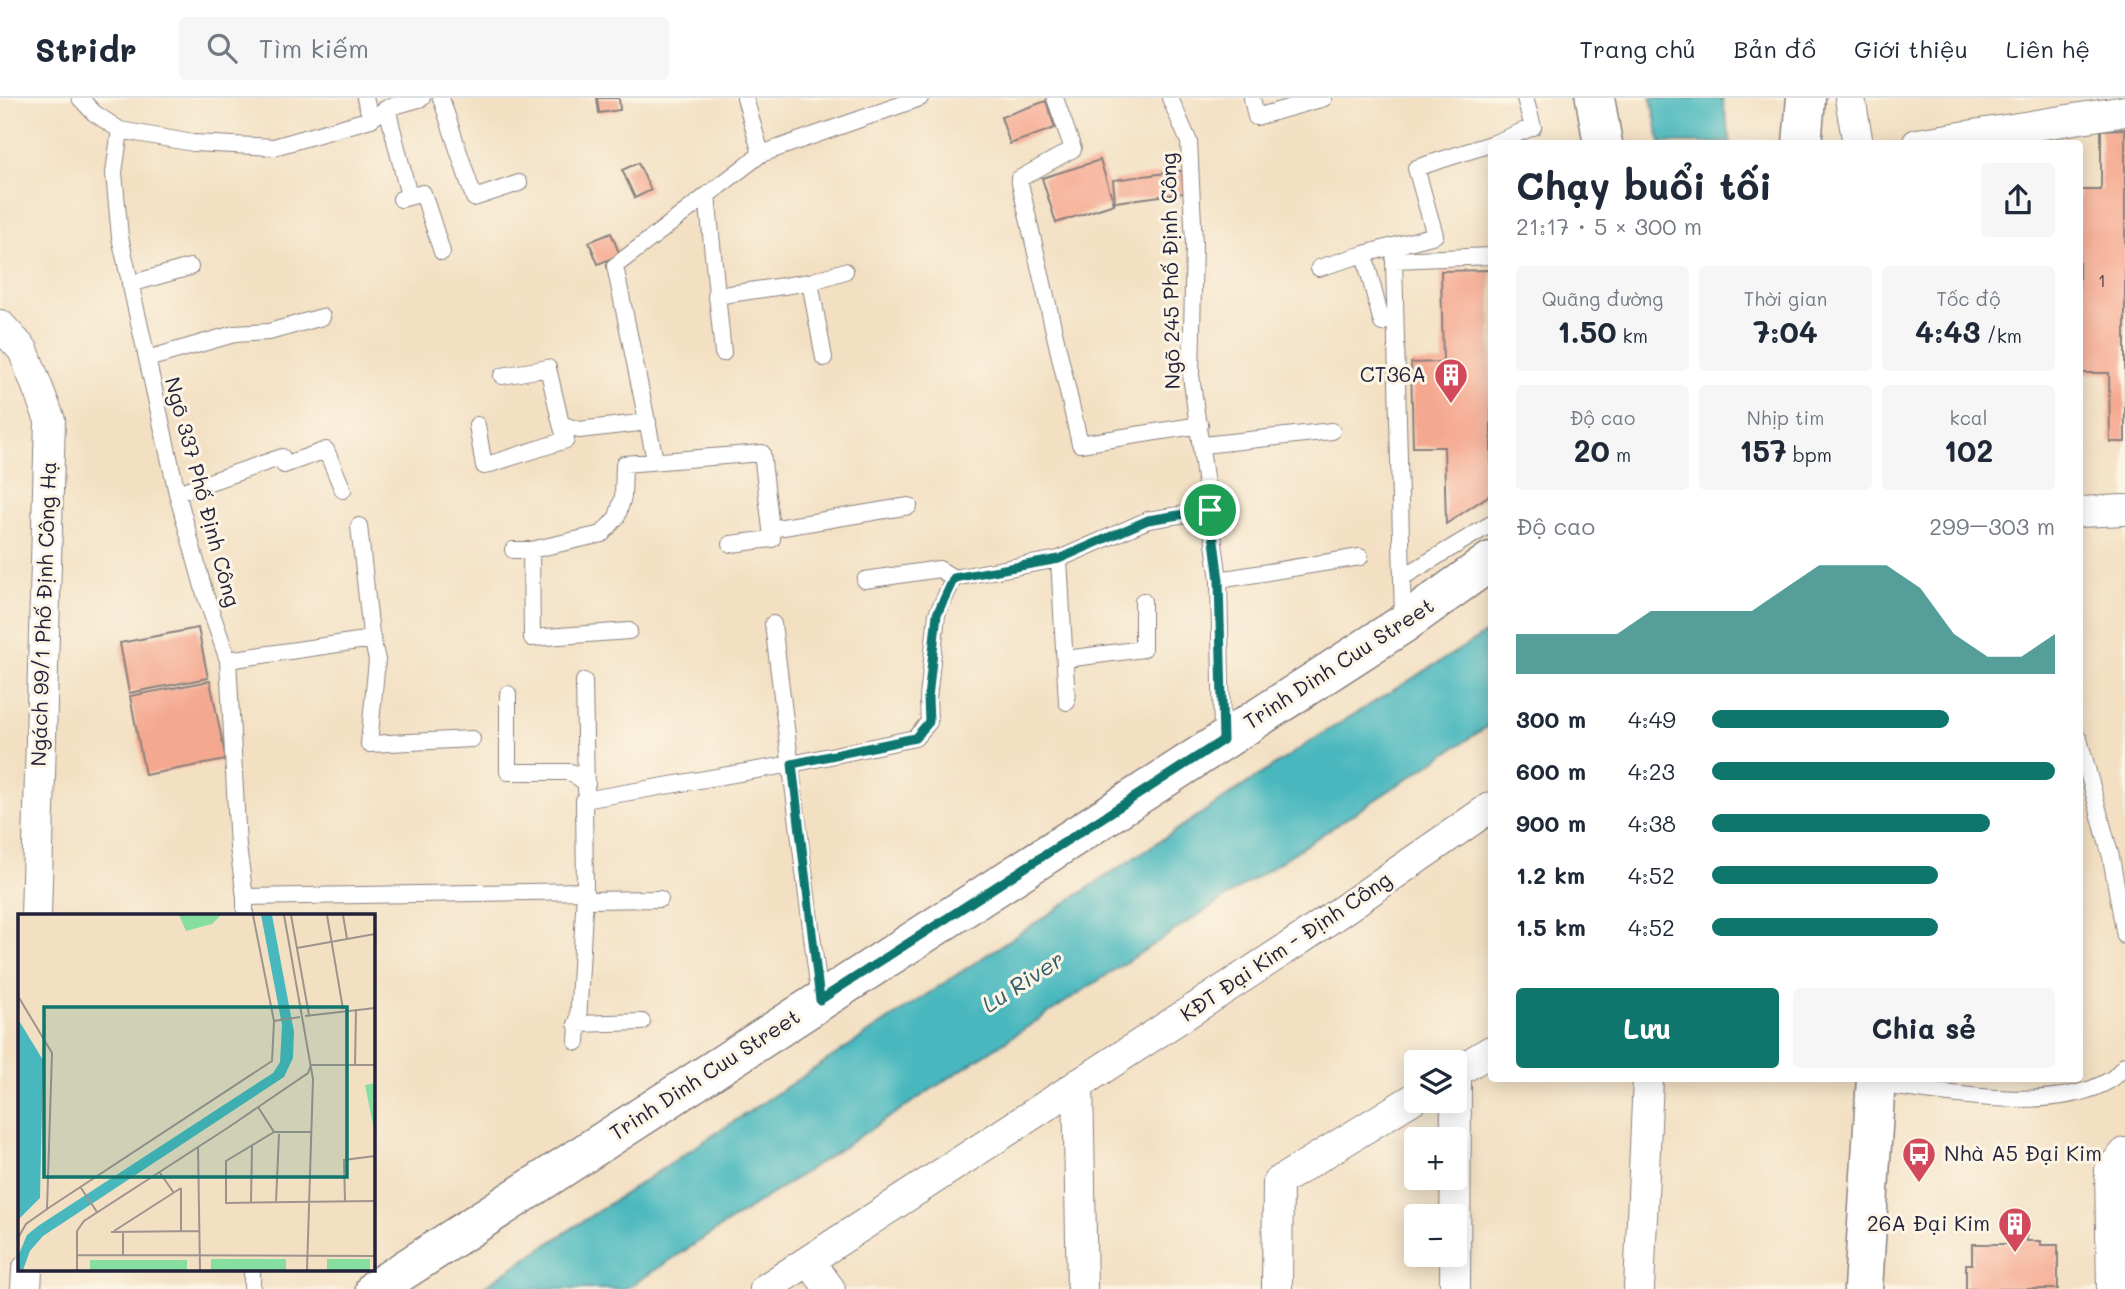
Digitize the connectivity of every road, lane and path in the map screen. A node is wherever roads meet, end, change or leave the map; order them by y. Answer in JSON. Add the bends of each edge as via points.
{"nodes":[{"id":1,"x":79,"y":98,"type":"edge"},
{"id":2,"x":365,"y":98,"type":"edge"},
{"id":3,"x":422,"y":98,"type":"edge"},
{"id":4,"x":441,"y":98,"type":"edge"},
{"id":5,"x":744,"y":98,"type":"edge"},
{"id":6,"x":920,"y":98,"type":"edge"},
{"id":7,"x":1055,"y":98,"type":"edge"},
{"id":8,"x":1170,"y":98,"type":"edge"},
{"id":9,"x":1251,"y":98,"type":"edge"},
{"id":10,"x":1324,"y":98,"type":"edge"},
{"id":11,"x":1525,"y":98,"type":"edge"},
{"id":12,"x":1595,"y":98,"type":"edge"},
{"id":13,"x":1806,"y":98,"type":"edge"},
{"id":14,"x":1850,"y":98,"type":"edge"},
{"id":15,"x":387,"y":108,"type":"junction"},
{"id":16,"x":2106,"y":108,"type":"edge"},
{"id":17,"x":371,"y":119,"type":"junction"},
{"id":18,"x":120,"y":130,"type":"junction"},
{"id":19,"x":1511,"y":140,"type":"edge"},
{"id":20,"x":1602,"y":140,"type":"edge"},
{"id":21,"x":1802,"y":140,"type":"edge"},
{"id":22,"x":1857,"y":140,"type":"edge"},
{"id":23,"x":1938,"y":140,"type":"edge"},
{"id":24,"x":1488,"y":145,"type":"edge"},
{"id":25,"x":761,"y":154,"type":"junction"},
{"id":26,"x":519,"y":183,"type":"dead end"},
{"id":27,"x":707,"y":195,"type":"junction"},
{"id":28,"x":442,"y":252,"type":"dead end"},
{"id":29,"x":1364,"y":254,"type":"junction"},
{"id":30,"x":1488,"y":256,"type":"edge"},
{"id":31,"x":190,"y":267,"type":"dead end"},
{"id":32,"x":1319,"y":268,"type":"dead end"},
{"id":33,"x":845,"y":271,"type":"dead end"},
{"id":34,"x":810,"y":282,"type":"junction"},
{"id":35,"x":130,"y":284,"type":"junction"},
{"id":36,"x":716,"y":296,"type":"junction"},
{"id":37,"x":322,"y":317,"type":"dead end"},
{"id":38,"x":1382,"y":323,"type":"dead end"},
{"id":39,"x":0,"y":325,"type":"edge"},
{"id":40,"x":723,"y":353,"type":"dead end"},
{"id":41,"x":824,"y":358,"type":"dead end"},
{"id":42,"x":147,"y":359,"type":"junction"},
{"id":43,"x":502,"y":376,"type":"dead end"},
{"id":44,"x":648,"y":422,"type":"junction"},
{"id":45,"x":561,"y":424,"type":"junction"},
{"id":46,"x":477,"y":425,"type":"dead end"},
{"id":47,"x":1200,"y":425,"type":"junction"},
{"id":48,"x":1332,"y":431,"type":"dead end"},
{"id":49,"x":1203,"y":444,"type":"junction"},
{"id":50,"x":655,"y":460,"type":"junction"},
{"id":51,"x":342,"y":490,"type":"dead end"},
{"id":52,"x":177,"y":493,"type":"junction"},
{"id":53,"x":909,"y":506,"type":"dead end"},
{"id":54,"x":1210,"y":510,"type":"junction"},
{"id":55,"x":2125,"y":510,"type":"edge"},
{"id":56,"x":2083,"y":512,"type":"edge"},
{"id":57,"x":359,"y":526,"type":"dead end"},
{"id":58,"x":1488,"y":526,"type":"edge"},
{"id":59,"x":771,"y":529,"type":"junction"},
{"id":60,"x":731,"y":544,"type":"dead end"},
{"id":61,"x":513,"y":550,"type":"dead end"},
{"id":62,"x":531,"y":550,"type":"junction"},
{"id":63,"x":1360,"y":557,"type":"dead end"},
{"id":64,"x":1059,"y":559,"type":"junction"},
{"id":65,"x":1488,"y":563,"type":"edge"},
{"id":66,"x":954,"y":578,"type":"junction"},
{"id":67,"x":1403,"y":578,"type":"junction"},
{"id":68,"x":865,"y":580,"type":"dead end"},
{"id":69,"x":1219,"y":580,"type":"junction"},
{"id":70,"x":1143,"y":601,"type":"dead end"},
{"id":71,"x":773,"y":624,"type":"dead end"},
{"id":72,"x":1403,"y":624,"type":"junction"},
{"id":73,"x":629,"y":631,"type":"dead end"},
{"id":74,"x":372,"y":639,"type":"junction"},
{"id":75,"x":1066,"y":659,"type":"junction"},
{"id":76,"x":228,"y":660,"type":"junction"},
{"id":77,"x":584,"y":681,"type":"dead end"},
{"id":78,"x":508,"y":694,"type":"dead end"},
{"id":79,"x":1067,"y":702,"type":"dead end"},
{"id":80,"x":471,"y":739,"type":"dead end"},
{"id":81,"x":1223,"y":740,"type":"junction"},
{"id":82,"x":2083,"y":754,"type":"edge"},
{"id":83,"x":792,"y":764,"type":"junction"},
{"id":84,"x":587,"y":784,"type":"junction"},
{"id":85,"x":584,"y":800,"type":"junction"},
{"id":86,"x":1488,"y":809,"type":"edge"},
{"id":87,"x":585,"y":896,"type":"junction"},
{"id":88,"x":245,"y":897,"type":"junction"},
{"id":89,"x":660,"y":900,"type":"dead end"},
{"id":90,"x":36,"y":914,"type":"edge"},
{"id":91,"x":245,"y":914,"type":"edge"},
{"id":92,"x":2125,"y":936,"type":"edge"},
{"id":93,"x":820,"y":1000,"type":"junction"},
{"id":94,"x":642,"y":1022,"type":"dead end"},
{"id":95,"x":576,"y":1024,"type":"junction"},
{"id":96,"x":577,"y":1042,"type":"dead end"},
{"id":97,"x":1488,"y":1053,"type":"edge"},
{"id":98,"x":1467,"y":1065,"type":"edge"},
{"id":99,"x":2125,"y":1065,"type":"edge"},
{"id":100,"x":1648,"y":1082,"type":"edge"},
{"id":101,"x":1875,"y":1082,"type":"edge"},
{"id":102,"x":1881,"y":1082,"type":"edge"},
{"id":103,"x":1078,"y":1084,"type":"junction"},
{"id":104,"x":1404,"y":1104,"type":"edge"},
{"id":105,"x":1455,"y":1113,"type":"edge"},
{"id":106,"x":2125,"y":1153,"type":"edge"},
{"id":107,"x":809,"y":1261,"type":"junction"},
{"id":108,"x":375,"y":1289,"type":"edge"},
{"id":109,"x":765,"y":1289,"type":"edge"},
{"id":110,"x":830,"y":1289,"type":"edge"},
{"id":111,"x":1082,"y":1289,"type":"edge"},
{"id":112,"x":1277,"y":1289,"type":"edge"},
{"id":113,"x":1455,"y":1289,"type":"edge"},
{"id":114,"x":1639,"y":1289,"type":"edge"},
{"id":115,"x":1863,"y":1289,"type":"edge"},
{"id":116,"x":2112,"y":1289,"type":"edge"}],
"edges":[{"from":1,"to":18,"type":"lane"},
{"from":2,"to":17,"type":"lane"},
{"from":3,"to":15,"type":"lane"},
{"from":4,"to":26,"type":"lane","via":[[474,198]]},
{"from":5,"to":25,"type":"lane"},
{"from":6,"to":25,"type":"lane"},
{"from":7,"to":47,"type":"lane","via":[[1073,149],[1019,179],[1080,444]]},
{"from":8,"to":47,"type":"lane","name":"Ngõ 245 Phố Định Công","via":[[1189,142],[1194,244],[1191,374]]},
{"from":9,"to":10,"type":"lane","via":[[1256,117]]},
{"from":11,"to":19,"type":"lane","via":[[1533,127]]},
{"from":12,"to":20,"type":"main road"},
{"from":13,"to":21,"type":"main road"},
{"from":14,"to":22,"type":"street"},
{"from":15,"to":17,"type":"lane"},
{"from":15,"to":28,"type":"lane","via":[[404,198],[424,193]]},
{"from":16,"to":23,"type":"street"},
{"from":17,"to":18,"type":"lane","via":[[274,147],[193,143]]},
{"from":18,"to":35,"type":"lane","name":"Ngõ 337 Phố Định Công","via":[[115,209]]},
{"from":24,"to":29,"type":"lane","via":[[1416,168],[1435,235]]},
{"from":25,"to":27,"type":"lane"},
{"from":27,"to":36,"type":"lane"},
{"from":27,"to":44,"type":"lane","via":[[615,265]]},
{"from":29,"to":32,"type":"lane"},
{"from":29,"to":38,"type":"lane"},
{"from":30,"to":67,"type":"lane","via":[[1394,260]]},
{"from":31,"to":35,"type":"lane"},
{"from":33,"to":34,"type":"lane"},
{"from":34,"to":36,"type":"lane"},
{"from":34,"to":41,"type":"lane"},
{"from":35,"to":42,"type":"lane","name":"Ngõ 337 Phố Định Công"},
{"from":36,"to":40,"type":"lane"},
{"from":37,"to":42,"type":"lane","via":[[269,332],[234,334]]},
{"from":39,"to":90,"type":"street","name":"Ngách 99/1 Phố Định Công Hạ","via":[[23,350],[50,420]]},
{"from":42,"to":52,"type":"lane","name":"Ngõ 337 Phố Định Công"},
{"from":43,"to":45,"type":"lane","via":[[548,368]]},
{"from":44,"to":45,"type":"lane","via":[[579,430]]},
{"from":44,"to":50,"type":"lane"},
{"from":45,"to":46,"type":"lane","via":[[566,440],[484,466]]},
{"from":47,"to":49,"type":"lane","name":"Ngõ 245 Phố Định Công"},
{"from":48,"to":49,"type":"lane"},
{"from":49,"to":54,"type":"lane","name":"Ngõ 245 Phố Định Công"},
{"from":50,"to":59,"type":"lane","via":[[762,453]]},
{"from":50,"to":62,"type":"lane","via":[[624,464],[617,517],[602,534]]},
{"from":51,"to":52,"type":"lane","via":[[326,450],[284,465],[282,457]]},
{"from":52,"to":76,"type":"lane","name":"Ngõ 337 Phố Định Công"},
{"from":53,"to":59,"type":"lane"},
{"from":54,"to":64,"type":"lane","via":[[1148,520]]},
{"from":54,"to":69,"type":"lane","name":"Ngõ 245 Phố Định Công"},
{"from":55,"to":56,"type":"street"},
{"from":57,"to":74,"type":"lane"},
{"from":58,"to":67,"type":"lane"},
{"from":59,"to":60,"type":"lane","via":[[772,538]]},
{"from":61,"to":62,"type":"lane"},
{"from":62,"to":73,"type":"lane","via":[[532,638]]},
{"from":63,"to":69,"type":"lane"},
{"from":64,"to":66,"type":"lane"},
{"from":64,"to":75,"type":"lane"},
{"from":65,"to":72,"type":"main road","name":"Trinh Dinh Cuu Street"},
{"from":66,"to":68,"type":"lane","via":[[939,569]]},
{"from":66,"to":83,"type":"lane","via":[[937,614],[929,722],[915,738]]},
{"from":67,"to":72,"type":"lane"},
{"from":69,"to":81,"type":"lane","name":"Ngõ 245 Phố Định Công"},
{"from":70,"to":75,"type":"lane","via":[[1143,649]]},
{"from":71,"to":83,"type":"lane"},
{"from":72,"to":81,"type":"main road","name":"Trinh Dinh Cuu Street"},
{"from":74,"to":76,"type":"lane"},
{"from":74,"to":80,"type":"lane","via":[[377,660],[369,744]]},
{"from":75,"to":79,"type":"lane"},
{"from":76,"to":88,"type":"lane","name":"Ngõ 337 Phố Định Công"},
{"from":77,"to":84,"type":"lane"},
{"from":78,"to":84,"type":"lane","via":[[508,772],[571,772]]},
{"from":81,"to":93,"type":"main road","name":"Trinh Dinh Cuu Street"},
{"from":82,"to":92,"type":"lane","via":[[2111,857]]},
{"from":83,"to":85,"type":"lane"},
{"from":83,"to":93,"type":"lane"},
{"from":84,"to":85,"type":"lane"},
{"from":85,"to":87,"type":"lane"},
{"from":86,"to":103,"type":"street","name":"KĐT Đại Kim - Định Công","via":[[1301,939]]},
{"from":87,"to":88,"type":"lane"},
{"from":87,"to":89,"type":"lane"},
{"from":87,"to":95,"type":"lane"},
{"from":88,"to":91,"type":"lane","name":"Ngõ 337 Phố Định Công"},
{"from":93,"to":108,"type":"main road","name":"Trinh Dinh Cuu Street"},
{"from":94,"to":95,"type":"lane"},
{"from":95,"to":96,"type":"lane"},
{"from":97,"to":98,"type":"street"},
{"from":99,"to":102,"type":"lane","via":[[2111,1080],[2063,1097],[1971,1097]]},
{"from":100,"to":114,"type":"street"},
{"from":101,"to":115,"type":"main road"},
{"from":103,"to":107,"type":"street","name":"KĐT Đại Kim - Định Công"},
{"from":103,"to":111,"type":"street"},
{"from":104,"to":112,"type":"street","via":[[1278,1182]]},
{"from":105,"to":113,"type":"street"},
{"from":106,"to":116,"type":"street","via":[[2110,1170]]},
{"from":107,"to":109,"type":"street","name":"KĐT Đại Kim - Định Công"},
{"from":107,"to":110,"type":"street"}]}
